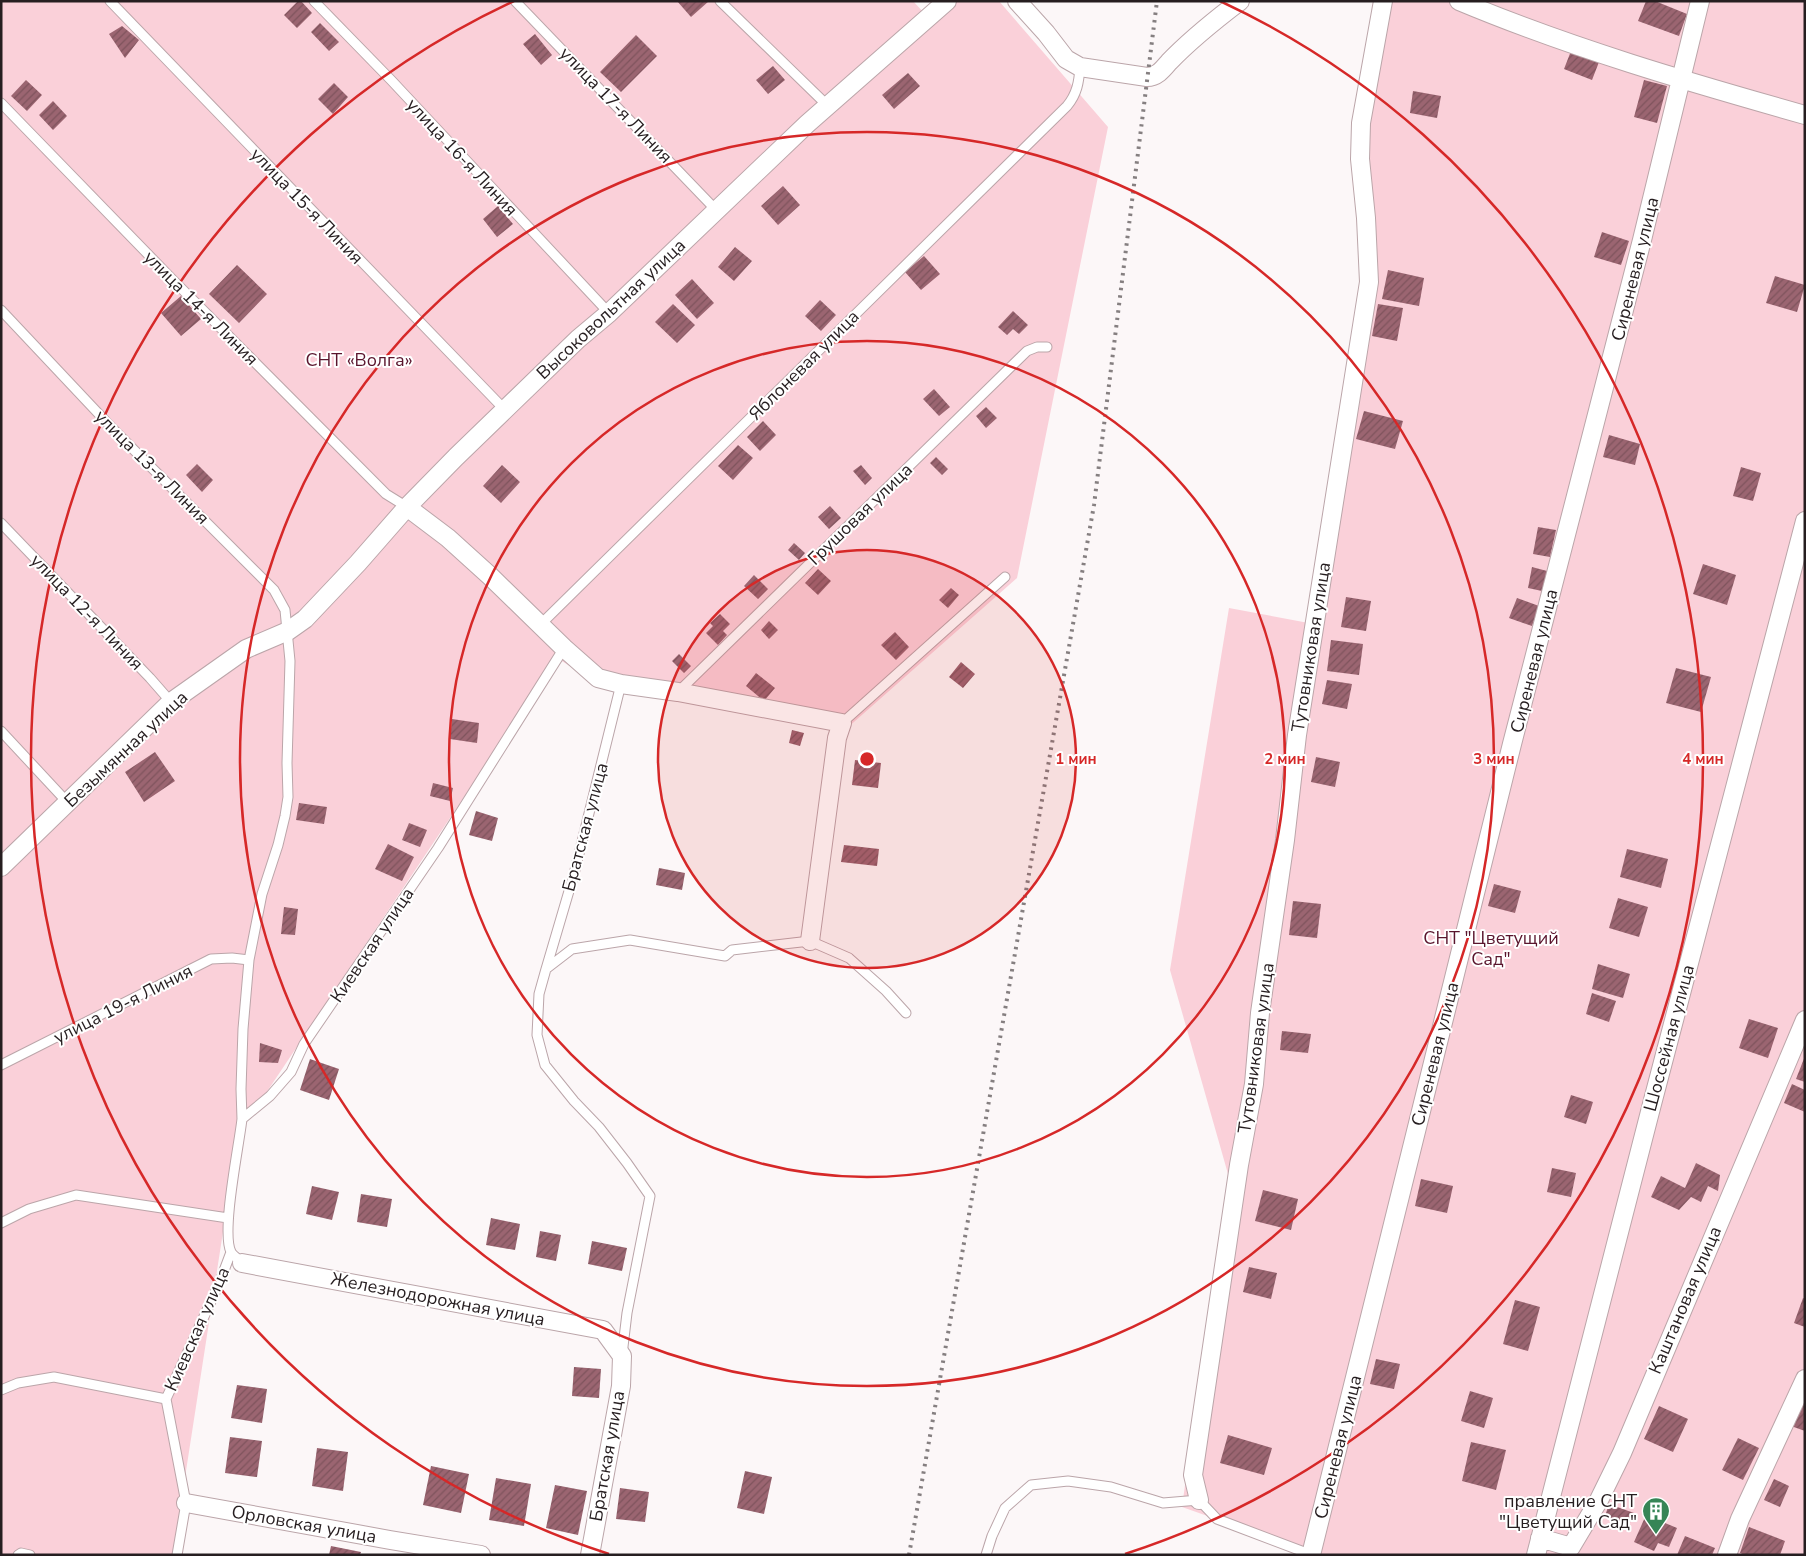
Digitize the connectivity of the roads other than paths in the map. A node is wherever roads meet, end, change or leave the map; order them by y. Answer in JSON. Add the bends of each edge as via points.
{"nodes":[{"id":1,"x":110,"y":1,"type":"edge"},
{"id":2,"x":314,"y":1,"type":"edge"},
{"id":3,"x":515,"y":1,"type":"edge"},
{"id":4,"x":720,"y":1,"type":"edge"},
{"id":5,"x":947,"y":1,"type":"edge"},
{"id":6,"x":1016,"y":1,"type":"edge"},
{"id":7,"x":1240,"y":1,"type":"edge"},
{"id":8,"x":1384,"y":1,"type":"edge"},
{"id":9,"x":1459,"y":1,"type":"edge"},
{"id":10,"x":1700,"y":1,"type":"edge"},
{"id":11,"x":1080,"y":67,"type":"junction"},
{"id":12,"x":1681,"y":80,"type":"junction"},
{"id":13,"x":1,"y":103,"type":"edge"},
{"id":14,"x":828,"y":106,"type":"junction"},
{"id":15,"x":1805,"y":115,"type":"edge"},
{"id":16,"x":716,"y":210,"type":"junction"},
{"id":17,"x":1,"y":310,"type":"edge"},
{"id":18,"x":609,"y":313,"type":"junction"},
{"id":19,"x":1047,"y":347,"type":"dead end"},
{"id":20,"x":505,"y":410,"type":"junction"},
{"id":21,"x":407,"y":507,"type":"junction"},
{"id":22,"x":1805,"y":521,"type":"edge"},
{"id":23,"x":1,"y":524,"type":"edge"},
{"id":24,"x":1005,"y":577,"type":"dead end"},
{"id":25,"x":541,"y":624,"type":"junction"},
{"id":26,"x":288,"y":631,"type":"junction"},
{"id":27,"x":564,"y":648,"type":"junction"},
{"id":28,"x":621,"y":684,"type":"junction"},
{"id":29,"x":678,"y":692,"type":"junction"},
{"id":30,"x":170,"y":702,"type":"junction"},
{"id":31,"x":842,"y":723,"type":"junction"},
{"id":32,"x":1,"y":731,"type":"edge"},
{"id":33,"x":68,"y":803,"type":"junction"},
{"id":34,"x":1,"y":867,"type":"edge"},
{"id":35,"x":810,"y":942,"type":"junction"},
{"id":36,"x":249,"y":960,"type":"junction"},
{"id":37,"x":546,"y":969,"type":"junction"},
{"id":38,"x":906,"y":1012,"type":"dead end"},
{"id":39,"x":1805,"y":1020,"type":"edge"},
{"id":40,"x":1,"y":1065,"type":"edge"},
{"id":41,"x":242,"y":1119,"type":"junction"},
{"id":42,"x":228,"y":1218,"type":"junction"},
{"id":43,"x":1,"y":1223,"type":"edge"},
{"id":44,"x":237,"y":1257,"type":"junction"},
{"id":45,"x":622,"y":1356,"type":"junction"},
{"id":46,"x":1805,"y":1379,"type":"edge"},
{"id":47,"x":1,"y":1390,"type":"edge"},
{"id":48,"x":166,"y":1398,"type":"junction"},
{"id":49,"x":1199,"y":1500,"type":"junction"},
{"id":50,"x":186,"y":1502,"type":"junction"},
{"id":51,"x":1538,"y":1546,"type":"edge"},
{"id":52,"x":389,"y":1548,"type":"edge"},
{"id":53,"x":18,"y":1555,"type":"edge"},
{"id":54,"x":30,"y":1555,"type":"edge"},
{"id":55,"x":177,"y":1555,"type":"edge"},
{"id":56,"x":481,"y":1555,"type":"edge"},
{"id":57,"x":590,"y":1555,"type":"edge"},
{"id":58,"x":986,"y":1555,"type":"edge"},
{"id":59,"x":1311,"y":1555,"type":"edge"},
{"id":60,"x":1727,"y":1555,"type":"edge"}],
"edges":[{"from":1,"to":20,"type":"lane","name":"улица 15-я Линия"},
{"from":2,"to":18,"type":"lane","name":"улица 16-я Линия"},
{"from":3,"to":16,"type":"lane","name":"улица 17-я Линия"},
{"from":4,"to":14,"type":"lane"},
{"from":5,"to":14,"type":"street","name":"Высоковольтная улица"},
{"from":6,"to":11,"type":"street","via":[[1066,59]]},
{"from":7,"to":11,"type":"street","via":[[1188,41],[1153,77]]},
{"from":8,"to":49,"type":"street","name":"Тутовниковая улица","via":[[1361,123],[1360,159],[1369,282],[1297,734],[1286,840],[1260,1013],[1254,1084],[1193,1475]]},
{"from":9,"to":12,"type":"street","via":[[1533,31]]},
{"from":10,"to":12,"type":"street","name":"Сиреневая улица"},
{"from":11,"to":25,"type":"lane","name":"Яблоневая улица","via":[[1074,98],[1067,106]]},
{"from":12,"to":15,"type":"street"},
{"from":12,"to":59,"type":"street","name":"Сиреневая улица"},
{"from":13,"to":21,"type":"lane","name":"улица 14-я Линия","via":[[386,494]]},
{"from":14,"to":16,"type":"street","name":"Высоковольтная улица"},
{"from":16,"to":18,"type":"street","name":"Высоковольтная улица"},
{"from":17,"to":26,"type":"lane","name":"улица 13-я Линия","via":[[274,590],[285,610]]},
{"from":18,"to":20,"type":"street","name":"Высоковольтная улица"},
{"from":19,"to":29,"type":"lane","name":"Грушовая улица","via":[[1027,351]]},
{"from":20,"to":21,"type":"street","name":"Высоковольтная улица"},
{"from":21,"to":25,"type":"street","via":[[448,538]]},
{"from":21,"to":26,"type":"street","name":"Высоковольтная улица","via":[[316,608]]},
{"from":22,"to":51,"type":"street","name":"Шоссейная улица"},
{"from":23,"to":30,"type":"lane","name":"улица 12-я Линия"},
{"from":24,"to":31,"type":"lane"},
{"from":25,"to":27,"type":"street"},
{"from":26,"to":30,"type":"street","name":"Безымянная улица","via":[[246,649]]},
{"from":26,"to":36,"type":"lane","name":"улица 13-я Линия","via":[[288,797],[278,845],[262,894]]},
{"from":27,"to":28,"type":"street","via":[[598,678]]},
{"from":27,"to":41,"type":"lane","name":"Киевская улица","via":[[438,848],[304,1044],[291,1072],[270,1096]]},
{"from":28,"to":29,"type":"street"},
{"from":28,"to":37,"type":"lane","name":"Братская улица","via":[[574,874]]},
{"from":29,"to":31,"type":"street"},
{"from":30,"to":33,"type":"street","name":"Безымянная улица"},
{"from":31,"to":35,"type":"street","via":[[837,738]]},
{"from":32,"to":33,"type":"lane"},
{"from":33,"to":34,"type":"street","name":"Безымянная улица"},
{"from":35,"to":37,"type":"lane","via":[[732,950],[725,956],[630,940],[572,949]]},
{"from":35,"to":38,"type":"lane","via":[[849,958]]},
{"from":36,"to":40,"type":"lane","name":"улица 19-я Линия","via":[[211,960]]},
{"from":36,"to":41,"type":"lane","name":"улица 13-я Линия","via":[[243,1029]]},
{"from":37,"to":45,"type":"lane","name":"Братская улица","via":[[538,994],[537,1035],[545,1065],[605,1134],[650,1196]]},
{"from":39,"to":51,"type":"street","name":"Каштановая улица","via":[[1622,1453],[1599,1500],[1571,1547]]},
{"from":41,"to":42,"type":"lane","name":"Киевская улица"},
{"from":42,"to":43,"type":"lane","via":[[76,1195],[29,1209]]},
{"from":42,"to":44,"type":"lane","name":"Киевская улица","via":[[228,1237]]},
{"from":44,"to":45,"type":"street","name":"Железнодорожная улица","via":[[603,1330]]},
{"from":44,"to":48,"type":"lane","name":"Киевская улица","via":[[219,1284]]},
{"from":45,"to":57,"type":"street","name":"Братская улица","via":[[621,1386]]},
{"from":46,"to":60,"type":"street","via":[[1740,1519]]},
{"from":47,"to":48,"type":"lane","via":[[18,1383],[54,1377]]},
{"from":48,"to":50,"type":"lane","name":"Киевская улица"},
{"from":49,"to":58,"type":"lane","via":[[1163,1503],[1111,1487],[1068,1481],[1031,1485],[1005,1508]]},
{"from":49,"to":59,"type":"lane","via":[[1217,1519]]},
{"from":50,"to":52,"type":"street","name":"Орловская улица"},
{"from":50,"to":55,"type":"lane","name":"Киевская улица"},
{"from":52,"to":56,"type":"street","name":"Орловская улица"},
{"from":53,"to":54,"type":"lane"}]}
